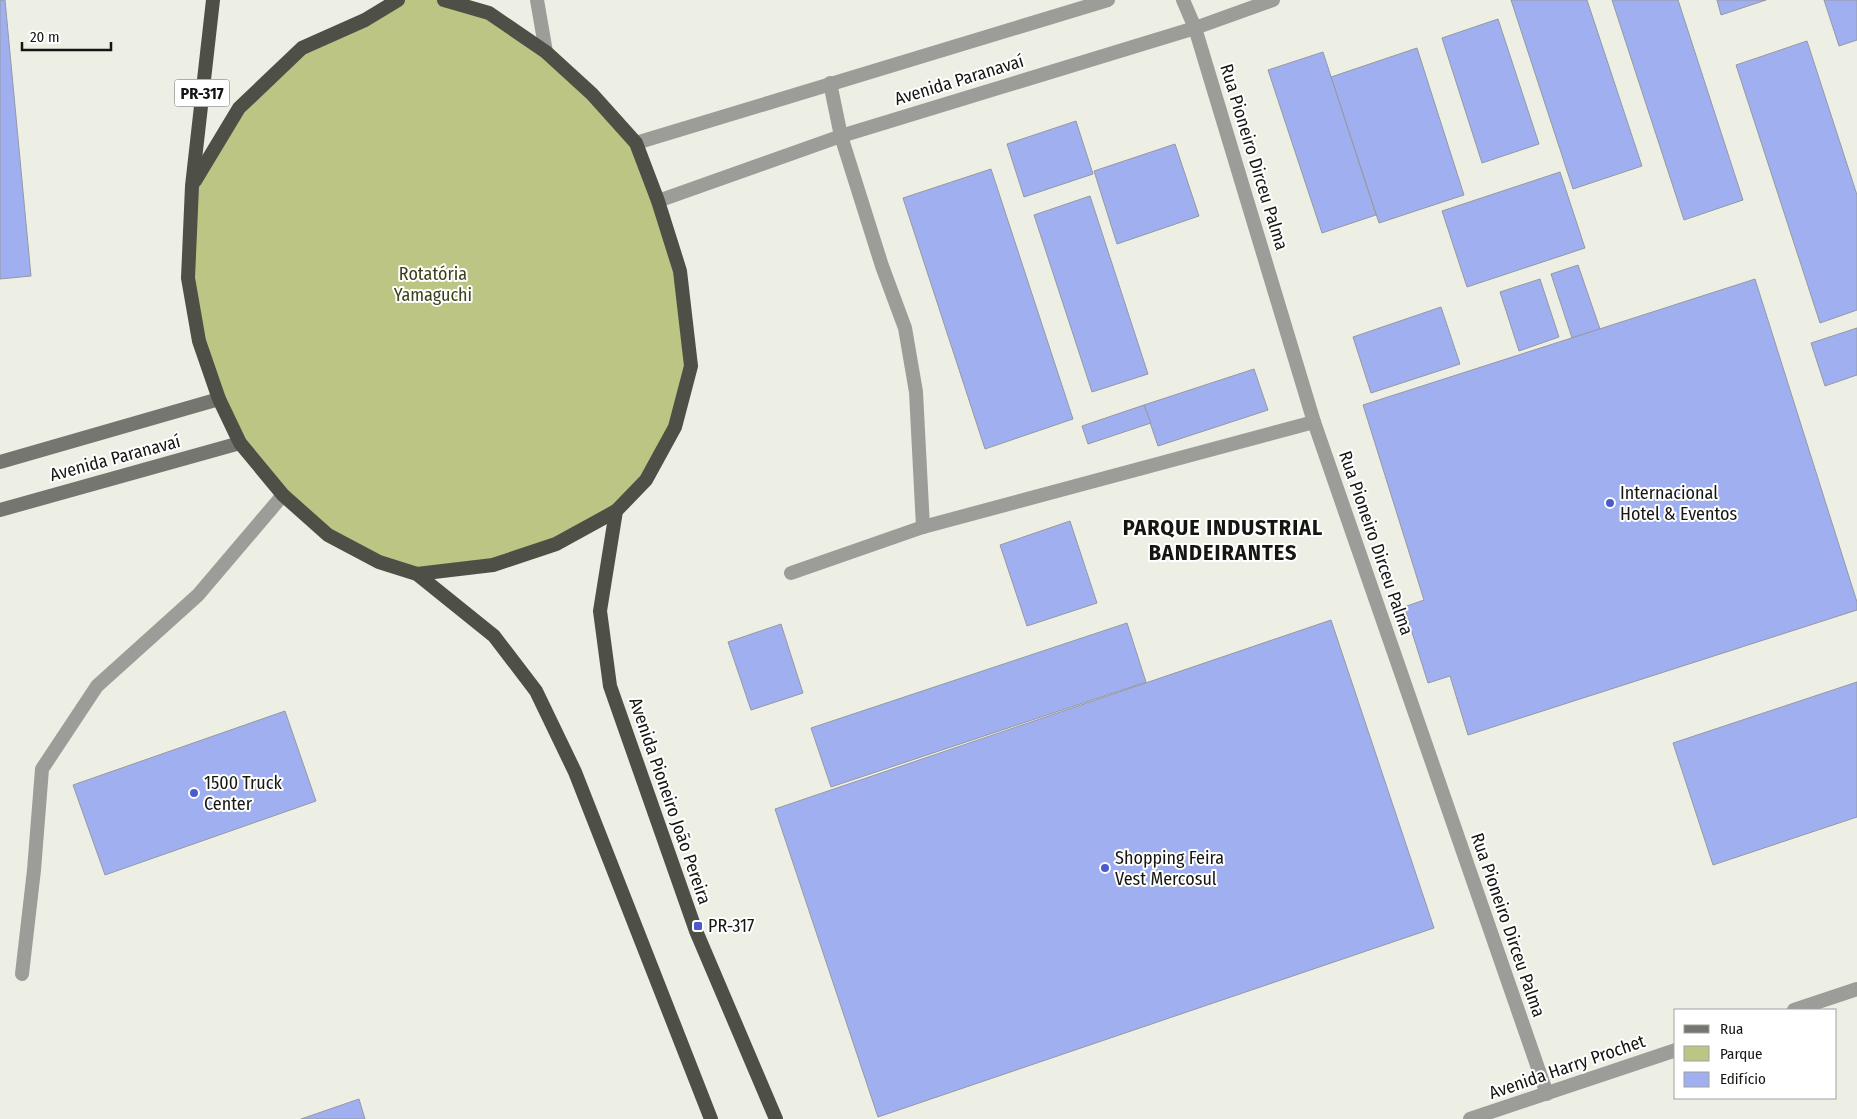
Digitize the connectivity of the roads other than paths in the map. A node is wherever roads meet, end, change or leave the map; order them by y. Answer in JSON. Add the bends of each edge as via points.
{"nodes":[{"id":1,"x":213,"y":0,"type":"edge"},
{"id":2,"x":398,"y":0,"type":"edge"},
{"id":3,"x":444,"y":0,"type":"edge"},
{"id":4,"x":537,"y":0,"type":"edge"},
{"id":5,"x":1108,"y":0,"type":"edge"},
{"id":6,"x":1183,"y":0,"type":"edge"},
{"id":7,"x":1273,"y":0,"type":"edge"},
{"id":8,"x":1196,"y":28,"type":"junction"},
{"id":9,"x":546,"y":52,"type":"junction"},
{"id":10,"x":830,"y":83,"type":"junction"},
{"id":11,"x":841,"y":136,"type":"junction"},
{"id":12,"x":636,"y":143,"type":"junction"},
{"id":13,"x":192,"y":186,"type":"junction"},
{"id":14,"x":658,"y":201,"type":"junction"},
{"id":15,"x":219,"y":399,"type":"junction"},
{"id":16,"x":1314,"y":422,"type":"junction"},
{"id":17,"x":240,"y":442,"type":"junction"},
{"id":18,"x":0,"y":462,"type":"edge"},
{"id":19,"x":283,"y":495,"type":"junction"},
{"id":20,"x":0,"y":510,"type":"edge"},
{"id":21,"x":616,"y":511,"type":"junction"},
{"id":22,"x":923,"y":527,"type":"junction"},
{"id":23,"x":791,"y":573,"type":"dead end"},
{"id":24,"x":417,"y":574,"type":"junction"},
{"id":25,"x":22,"y":974,"type":"dead end"},
{"id":26,"x":1857,"y":989,"type":"edge"},
{"id":27,"x":1797,"y":1009,"type":"edge"},
{"id":28,"x":1674,"y":1051,"type":"edge"},
{"id":29,"x":1547,"y":1094,"type":"junction"},
{"id":30,"x":711,"y":1119,"type":"edge"},
{"id":31,"x":776,"y":1119,"type":"edge"},
{"id":32,"x":1470,"y":1119,"type":"edge"}],
"edges":[{"from":1,"to":13,"type":"highway","number":"PR-317"},
{"from":2,"to":13,"type":"highway","via":[[365,20],[302,48],[239,108]]},
{"from":3,"to":9,"type":"highway","via":[[489,13]]},
{"from":4,"to":9,"type":"street"},
{"from":5,"to":10,"type":"street","name":"Avenida Paranavaí"},
{"from":6,"to":8,"type":"street","name":"Rua Pioneiro Dirceu Palma"},
{"from":7,"to":8,"type":"street","name":"Avenida Paranavaí"},
{"from":8,"to":11,"type":"street","name":"Avenida Paranavaí"},
{"from":8,"to":16,"type":"street","name":"Rua Pioneiro Dirceu Palma"},
{"from":9,"to":12,"type":"highway","via":[[592,94]]},
{"from":10,"to":11,"type":"street"},
{"from":10,"to":12,"type":"street","name":"Avenida Paranavaí"},
{"from":11,"to":14,"type":"street","name":"Avenida Paranavaí"},
{"from":11,"to":22,"type":"street","via":[[905,328],[916,392]]},
{"from":12,"to":14,"type":"highway"},
{"from":13,"to":15,"type":"highway","via":[[188,278],[199,341]]},
{"from":14,"to":21,"type":"highway","via":[[680,271],[691,366],[675,427],[646,480]]},
{"from":15,"to":17,"type":"highway"},
{"from":15,"to":18,"type":"main road","name":"Avenida Paranavaí"},
{"from":16,"to":22,"type":"street"},
{"from":16,"to":29,"type":"street","name":"Rua Pioneiro Dirceu Palma"},
{"from":17,"to":19,"type":"highway"},
{"from":17,"to":20,"type":"main road","name":"Avenida Paranavaí"},
{"from":19,"to":24,"type":"highway","via":[[328,534],[379,562]]},
{"from":19,"to":25,"type":"street","via":[[198,594],[97,686],[42,769]]},
{"from":21,"to":24,"type":"highway","via":[[556,544],[493,565]]},
{"from":21,"to":31,"type":"highway","name":"Avenida Pioneiro João Pereira","via":[[600,611],[610,686],[696,931]]},
{"from":22,"to":23,"type":"street"},
{"from":24,"to":30,"type":"highway","via":[[494,636],[536,691],[575,772]]},
{"from":26,"to":27,"type":"street"},
{"from":28,"to":29,"type":"street","name":"Avenida Harry Prochet"},
{"from":29,"to":32,"type":"street","name":"Avenida Harry Prochet"}]}
